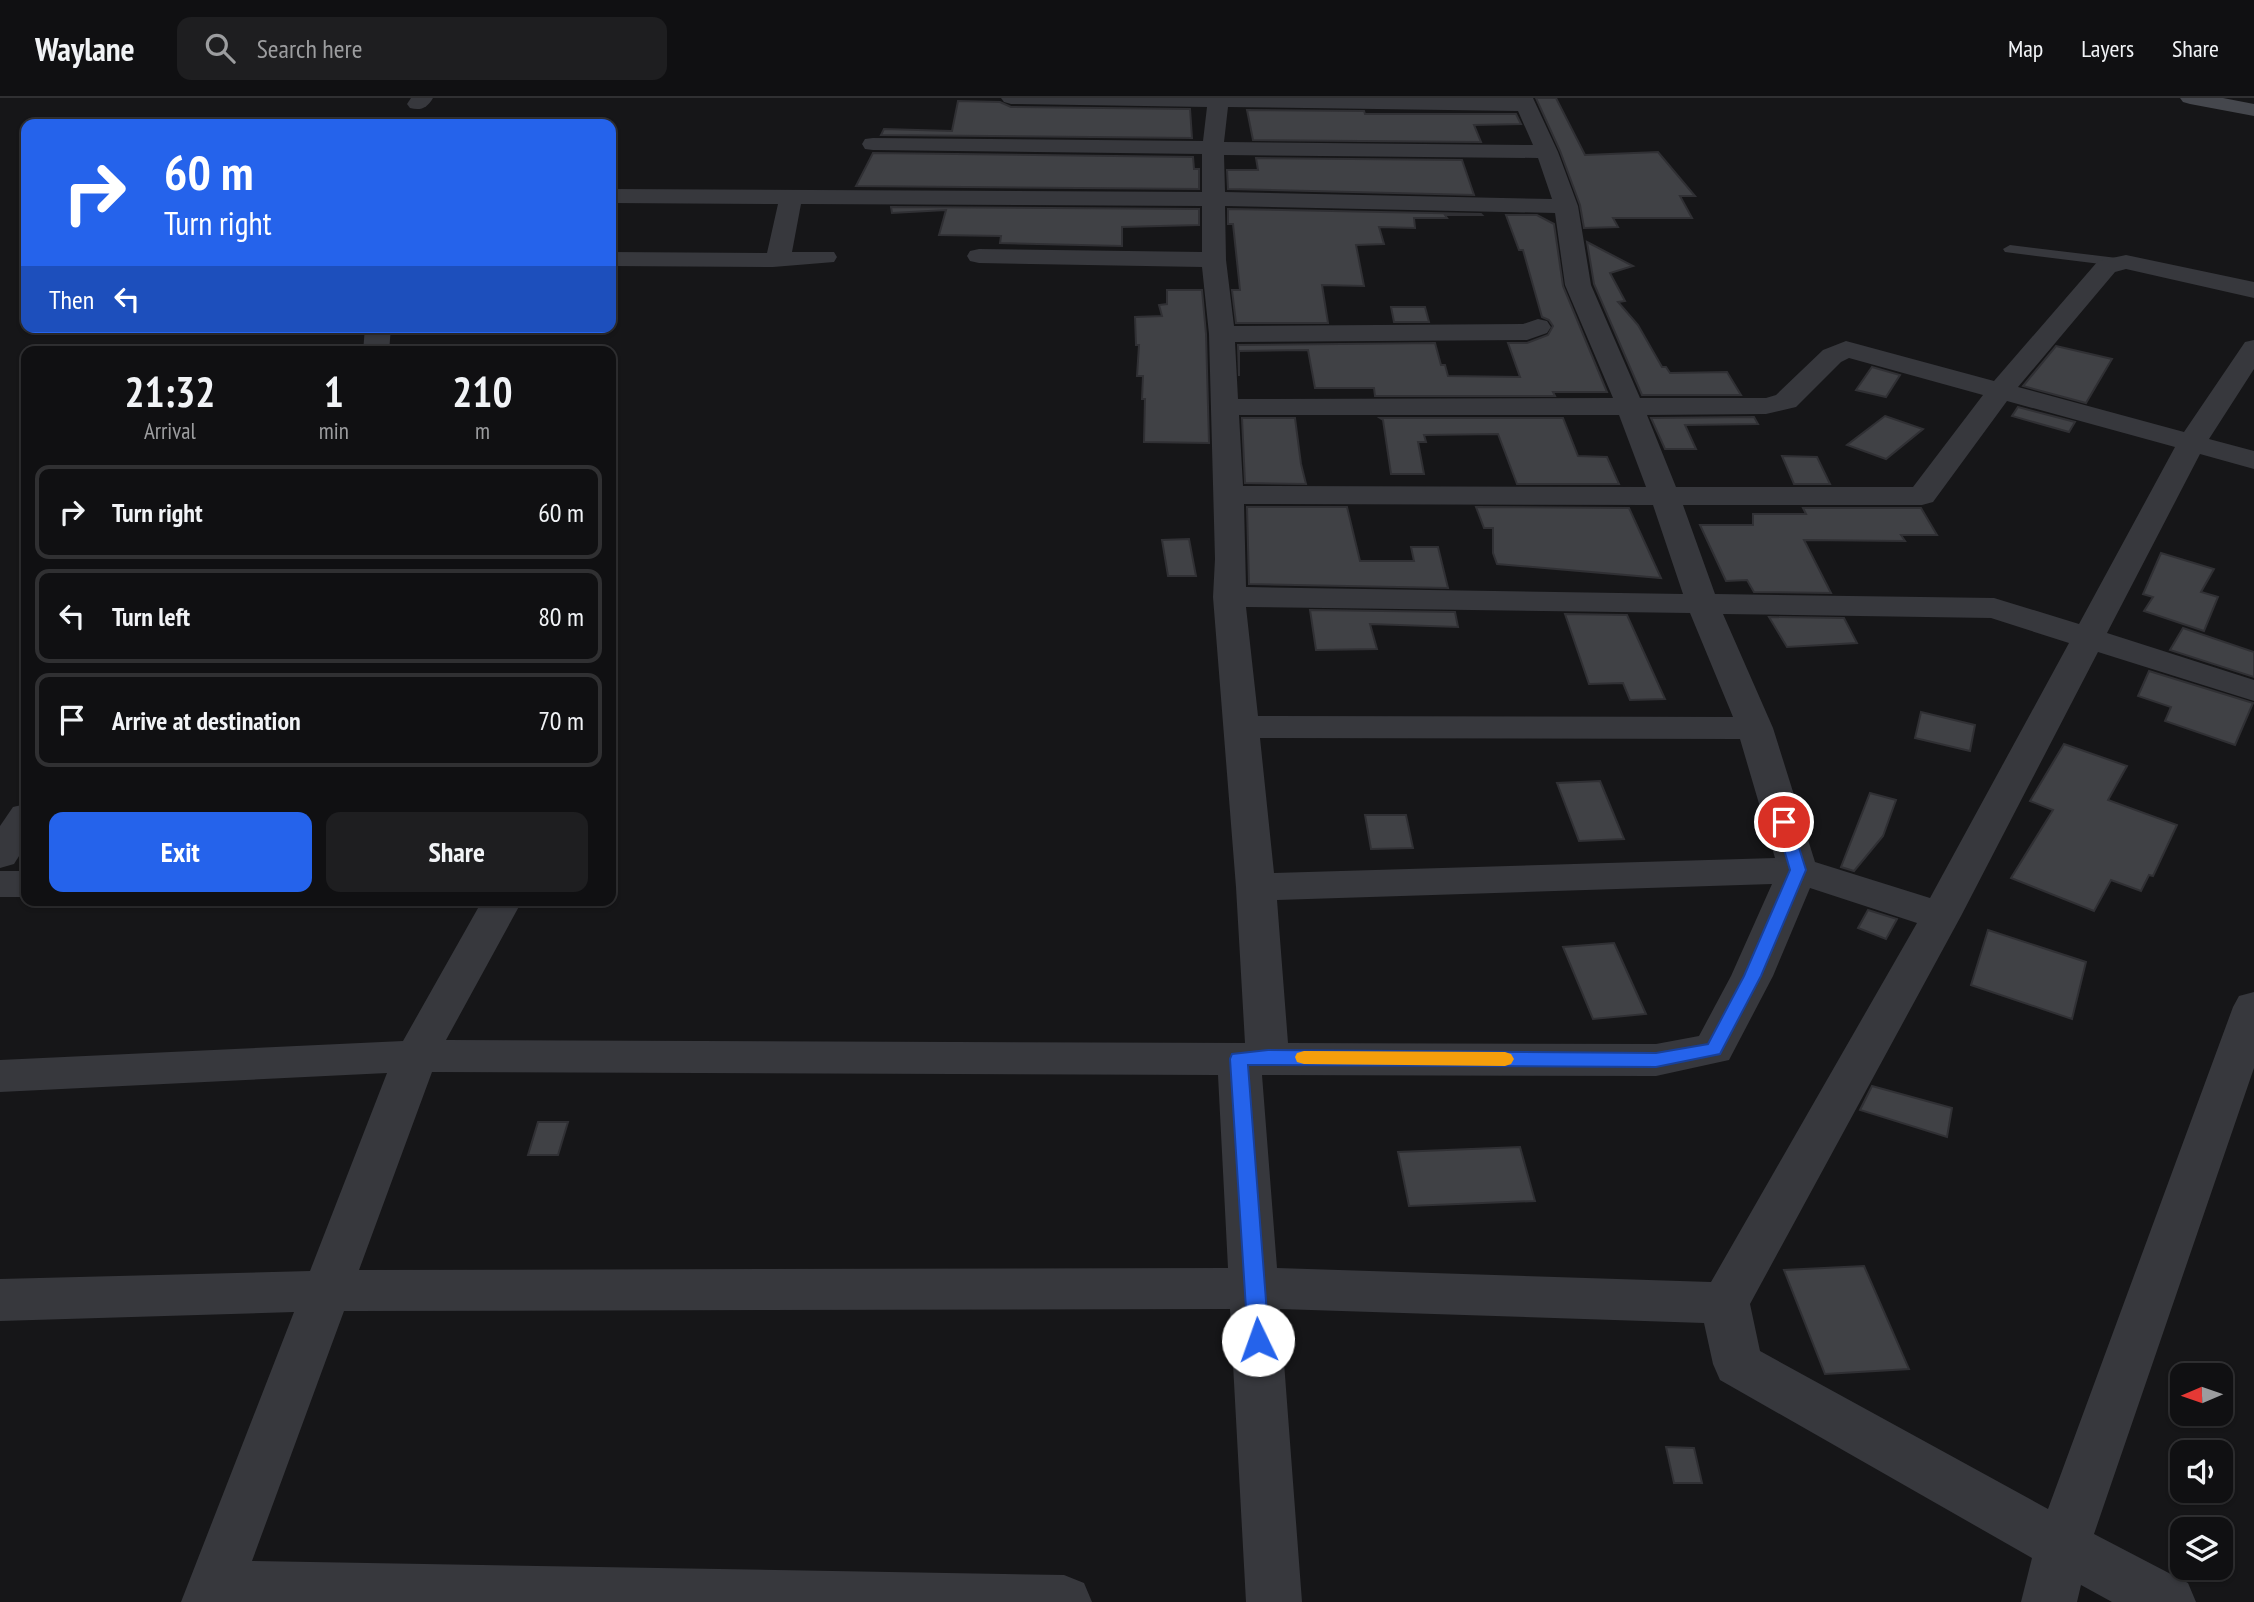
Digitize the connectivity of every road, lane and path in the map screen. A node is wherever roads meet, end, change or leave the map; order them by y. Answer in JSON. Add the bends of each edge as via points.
{"nodes":[{"id":1,"x":1011,"y":98,"type":"edge"},
{"id":2,"x":2190,"y":98,"type":"edge"},
{"id":3,"x":1220,"y":100,"type":"edge"},
{"id":4,"x":1524,"y":101,"type":"edge"},
{"id":5,"x":2254,"y":110,"type":"edge"},
{"id":6,"x":873,"y":144,"type":"dead end"},
{"id":7,"x":1213,"y":147,"type":"junction"},
{"id":8,"x":1547,"y":152,"type":"junction"},
{"id":9,"x":616,"y":196,"type":"edge"},
{"id":10,"x":791,"y":196,"type":"junction"},
{"id":11,"x":1213,"y":199,"type":"junction"},
{"id":12,"x":1566,"y":206,"type":"junction"},
{"id":13,"x":2010,"y":249,"type":"dead end"},
{"id":14,"x":979,"y":256,"type":"dead end"},
{"id":15,"x":824,"y":257,"type":"dead end"},
{"id":16,"x":616,"y":258,"type":"edge"},
{"id":17,"x":773,"y":260,"type":"junction"},
{"id":18,"x":1214,"y":260,"type":"junction"},
{"id":19,"x":2117,"y":262,"type":"junction"},
{"id":20,"x":2254,"y":290,"type":"edge"},
{"id":21,"x":1538,"y":327,"type":"dead end"},
{"id":22,"x":1222,"y":334,"type":"junction"},
{"id":23,"x":2254,"y":348,"type":"edge"},
{"id":24,"x":2000,"y":391,"type":"junction"},
{"id":25,"x":1630,"y":406,"type":"junction"},
{"id":26,"x":1225,"y":407,"type":"junction"},
{"id":27,"x":2191,"y":444,"type":"junction"},
{"id":28,"x":2254,"y":460,"type":"edge"},
{"id":29,"x":1227,"y":495,"type":"junction"},
{"id":30,"x":1665,"y":497,"type":"junction"},
{"id":31,"x":1229,"y":597,"type":"junction"},
{"id":32,"x":1702,"y":603,"type":"junction"},
{"id":33,"x":2086,"y":638,"type":"junction"},
{"id":34,"x":2254,"y":691,"type":"edge"},
{"id":35,"x":1241,"y":727,"type":"junction"},
{"id":36,"x":1755,"y":728,"type":"junction"},
{"id":37,"x":21,"y":824,"type":"edge"},
{"id":38,"x":0,"y":855,"type":"edge"},
{"id":39,"x":1798,"y":870,"type":"junction"},
{"id":40,"x":0,"y":884,"type":"edge"},
{"id":41,"x":21,"y":884,"type":"edge"},
{"id":42,"x":1256,"y":887,"type":"junction"},
{"id":43,"x":499,"y":906,"type":"edge"},
{"id":44,"x":1941,"y":916,"type":"junction"},
{"id":45,"x":2254,"y":1007,"type":"edge"},
{"id":46,"x":416,"y":1056,"type":"junction"},
{"id":47,"x":1253,"y":1058,"type":"junction"},
{"id":48,"x":0,"y":1076,"type":"edge"},
{"id":49,"x":1255,"y":1288,"type":"junction"},
{"id":50,"x":327,"y":1291,"type":"junction"},
{"id":51,"x":0,"y":1300,"type":"edge"},
{"id":52,"x":1725,"y":1303,"type":"junction"},
{"id":53,"x":2062,"y":1546,"type":"junction"},
{"id":54,"x":212,"y":1595,"type":"edge"},
{"id":55,"x":1064,"y":1602,"type":"edge"},
{"id":56,"x":1274,"y":1602,"type":"edge"},
{"id":57,"x":2049,"y":1602,"type":"edge"},
{"id":58,"x":2168,"y":1602,"type":"edge"}],
"edges":[{"from":1,"to":3,"type":"street"},
{"from":2,"to":5,"type":"main road"},
{"from":3,"to":4,"type":"street"},
{"from":3,"to":7,"type":"street"},
{"from":4,"to":8,"type":"street"},
{"from":6,"to":7,"type":"street"},
{"from":7,"to":8,"type":"street"},
{"from":7,"to":11,"type":"street"},
{"from":8,"to":12,"type":"street"},
{"from":9,"to":10,"type":"street"},
{"from":10,"to":11,"type":"street"},
{"from":10,"to":17,"type":"street","via":[[779,255]]},
{"from":11,"to":12,"type":"street"},
{"from":11,"to":18,"type":"street"},
{"from":12,"to":25,"type":"street","via":[[1578,285]]},
{"from":13,"to":19,"type":"lane"},
{"from":14,"to":18,"type":"street"},
{"from":15,"to":17,"type":"street"},
{"from":16,"to":17,"type":"street"},
{"from":18,"to":22,"type":"street"},
{"from":19,"to":20,"type":"street"},
{"from":19,"to":24,"type":"street","via":[[2106,266]]},
{"from":21,"to":22,"type":"street","via":[[1527,331]]},
{"from":22,"to":26,"type":"street"},
{"from":23,"to":27,"type":"street"},
{"from":24,"to":25,"type":"street","via":[[1846,349],[1832,356],[1786,401],[1766,406]]},
{"from":24,"to":27,"type":"street"},
{"from":24,"to":30,"type":"street","via":[[1922,496]]},
{"from":25,"to":26,"type":"street"},
{"from":25,"to":30,"type":"street"},
{"from":26,"to":29,"type":"street"},
{"from":27,"to":28,"type":"street"},
{"from":27,"to":33,"type":"street"},
{"from":29,"to":30,"type":"street"},
{"from":29,"to":31,"type":"street"},
{"from":30,"to":32,"type":"street"},
{"from":31,"to":32,"type":"street"},
{"from":31,"to":35,"type":"street"},
{"from":32,"to":33,"type":"street","via":[[1994,608]]},
{"from":32,"to":36,"type":"street"},
{"from":33,"to":34,"type":"street"},
{"from":33,"to":44,"type":"street"},
{"from":35,"to":36,"type":"street"},
{"from":35,"to":42,"type":"street"},
{"from":36,"to":39,"type":"street"},
{"from":37,"to":38,"type":"street"},
{"from":39,"to":42,"type":"street"},
{"from":39,"to":44,"type":"street"},
{"from":39,"to":47,"type":"street","via":[[1714,1049],[1656,1060]]},
{"from":40,"to":41,"type":"street"},
{"from":42,"to":47,"type":"street"},
{"from":43,"to":46,"type":"street"},
{"from":44,"to":52,"type":"street"},
{"from":45,"to":53,"type":"street"},
{"from":46,"to":47,"type":"street"},
{"from":46,"to":48,"type":"street"},
{"from":46,"to":50,"type":"street"},
{"from":47,"to":49,"type":"street"},
{"from":49,"to":50,"type":"street"},
{"from":49,"to":52,"type":"street"},
{"from":49,"to":56,"type":"street"},
{"from":50,"to":51,"type":"street"},
{"from":50,"to":54,"type":"street"},
{"from":52,"to":53,"type":"street","via":[[1738,1364]]},
{"from":53,"to":57,"type":"street"},
{"from":53,"to":58,"type":"street"},
{"from":54,"to":55,"type":"street"}]}
